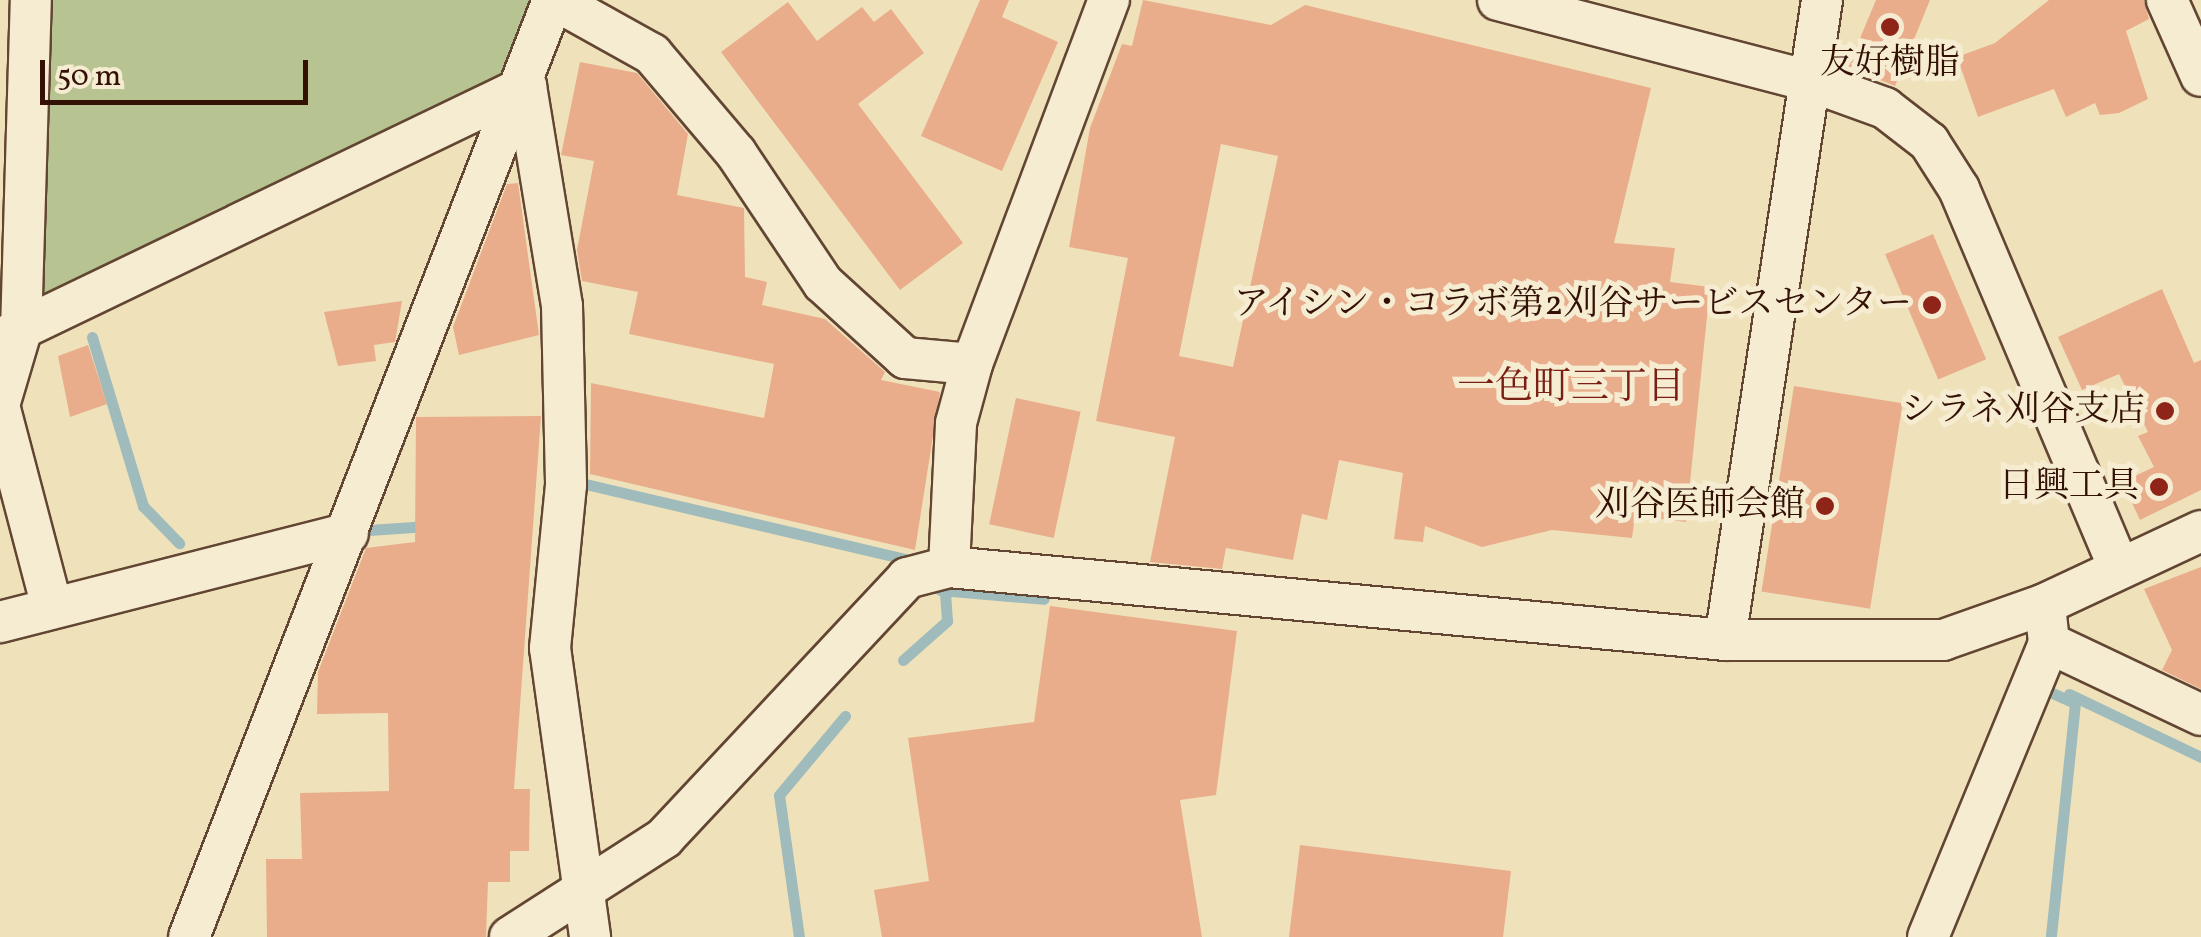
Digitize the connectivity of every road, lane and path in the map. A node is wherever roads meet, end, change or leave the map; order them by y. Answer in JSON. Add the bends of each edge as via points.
{"nodes":[{"id":1,"x":32,"y":0,"type":"edge"},
{"id":2,"x":554,"y":0,"type":"edge"},
{"id":3,"x":1110,"y":0,"type":"edge"},
{"id":4,"x":1498,"y":0,"type":"edge"},
{"id":5,"x":1822,"y":0,"type":"edge"},
{"id":6,"x":2166,"y":0,"type":"edge"},
{"id":7,"x":2201,"y":76,"type":"edge"},
{"id":8,"x":1810,"y":81,"type":"junction"},
{"id":9,"x":526,"y":86,"type":"junction"},
{"id":10,"x":10,"y":335,"type":"edge"},
{"id":11,"x":972,"y":364,"type":"junction"},
{"id":12,"x":0,"y":406,"type":"edge"},
{"id":13,"x":2201,"y":531,"type":"edge"},
{"id":14,"x":348,"y":533,"type":"junction"},
{"id":15,"x":949,"y":567,"type":"junction"},
{"id":16,"x":2119,"y":568,"type":"junction"},
{"id":17,"x":52,"y":607,"type":"junction"},
{"id":18,"x":0,"y":622,"type":"edge"},
{"id":19,"x":2047,"y":623,"type":"junction"},
{"id":20,"x":1725,"y":640,"type":"junction"},
{"id":21,"x":2201,"y":714,"type":"edge"},
{"id":22,"x":583,"y":892,"type":"junction"},
{"id":23,"x":189,"y":937,"type":"edge"},
{"id":24,"x":510,"y":937,"type":"edge"},
{"id":25,"x":590,"y":937,"type":"edge"},
{"id":26,"x":1928,"y":937,"type":"edge"}],
"edges":[{"from":1,"to":10,"type":"street"},
{"from":2,"to":9,"type":"street"},
{"from":2,"to":11,"type":"street","via":[[652,54],[736,153],[823,283],[906,358]]},
{"from":3,"to":11,"type":"street"},
{"from":4,"to":8,"type":"street"},
{"from":5,"to":8,"type":"street"},
{"from":6,"to":7,"type":"street"},
{"from":8,"to":16,"type":"street","via":[[1885,108],[1930,142],[1959,189]]},
{"from":8,"to":20,"type":"street"},
{"from":9,"to":10,"type":"street"},
{"from":9,"to":14,"type":"street"},
{"from":9,"to":22,"type":"street","via":[[562,306],[566,485],[550,648]]},
{"from":10,"to":12,"type":"street"},
{"from":11,"to":15,"type":"street","via":[[956,423]]},
{"from":12,"to":17,"type":"street"},
{"from":13,"to":16,"type":"street"},
{"from":14,"to":17,"type":"street"},
{"from":14,"to":23,"type":"street"},
{"from":15,"to":20,"type":"street"},
{"from":15,"to":22,"type":"street","via":[[907,578],[664,838]]},
{"from":16,"to":19,"type":"street"},
{"from":17,"to":18,"type":"street"},
{"from":19,"to":20,"type":"street","via":[[1943,640]]},
{"from":19,"to":21,"type":"street"},
{"from":19,"to":26,"type":"street"},
{"from":22,"to":24,"type":"street"},
{"from":22,"to":25,"type":"street"}]}
